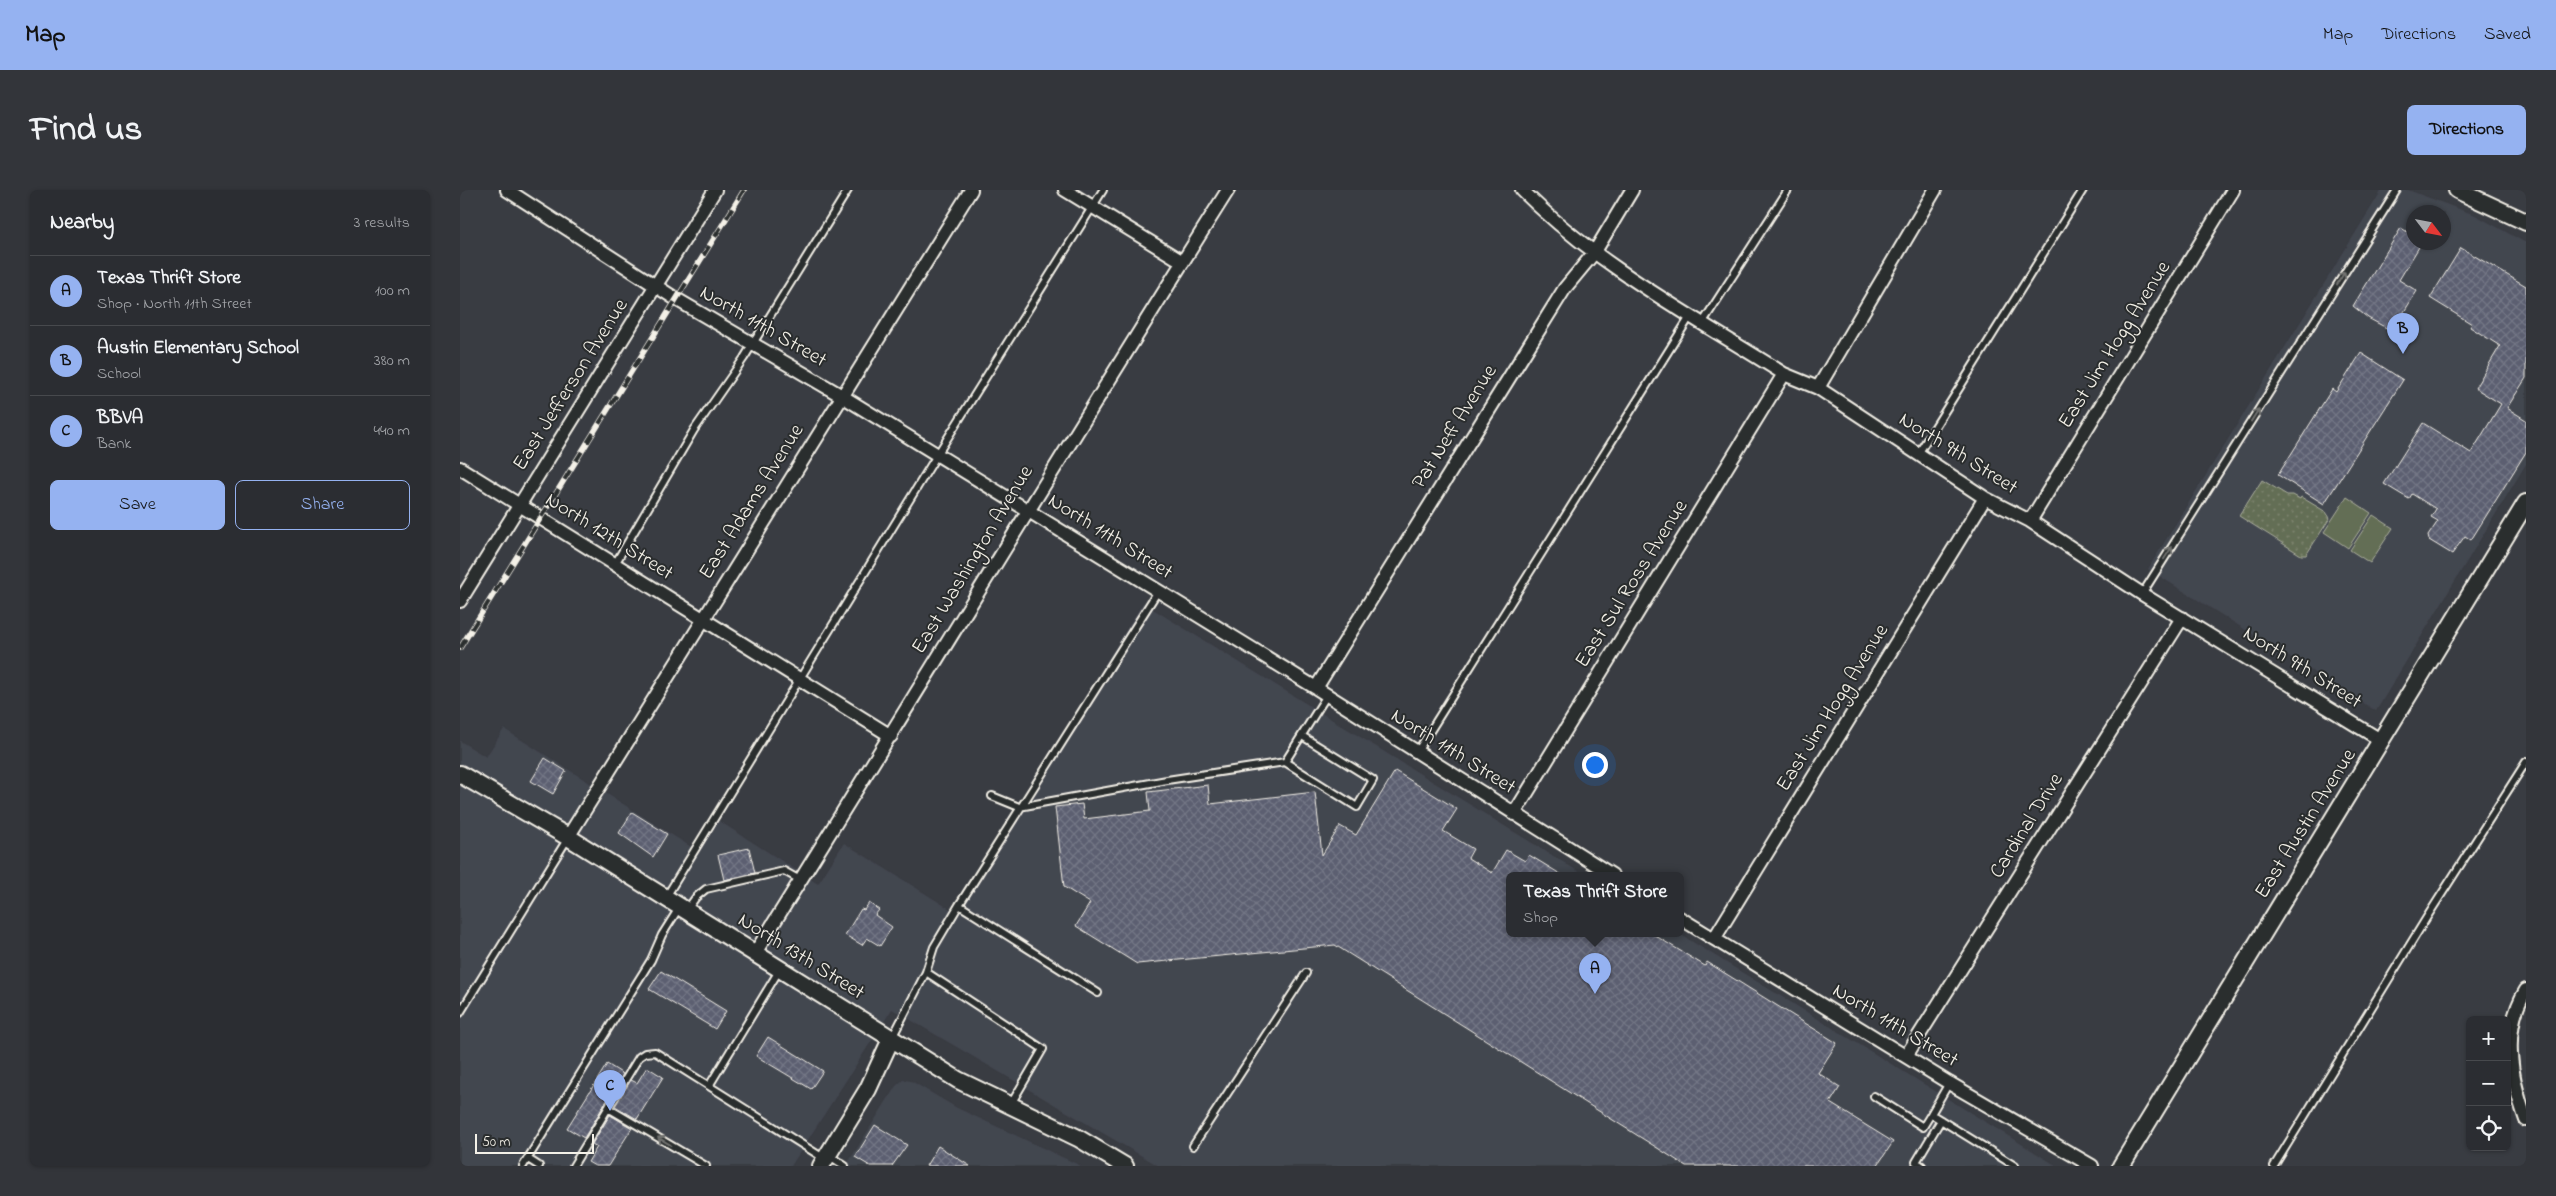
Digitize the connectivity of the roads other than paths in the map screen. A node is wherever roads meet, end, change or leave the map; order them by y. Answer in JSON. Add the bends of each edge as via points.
{"nodes":[{"id":1,"x":507,"y":190,"type":"edge"},
{"id":2,"x":715,"y":190,"type":"edge"},
{"id":3,"x":848,"y":190,"type":"edge"},
{"id":4,"x":971,"y":190,"type":"edge"},
{"id":5,"x":1065,"y":190,"type":"edge"},
{"id":6,"x":1103,"y":190,"type":"edge"},
{"id":7,"x":1228,"y":190,"type":"edge"},
{"id":8,"x":1522,"y":190,"type":"edge"},
{"id":9,"x":1632,"y":190,"type":"edge"},
{"id":10,"x":1788,"y":190,"type":"edge"},
{"id":11,"x":1935,"y":190,"type":"edge"},
{"id":12,"x":2083,"y":190,"type":"edge"},
{"id":13,"x":2233,"y":190,"type":"edge"},
{"id":14,"x":2397,"y":190,"type":"edge"},
{"id":15,"x":2457,"y":190,"type":"edge"},
{"id":16,"x":1093,"y":207,"type":"junction"},
{"id":17,"x":2526,"y":222,"type":"edge"},
{"id":18,"x":1594,"y":253,"type":"junction"},
{"id":19,"x":1183,"y":262,"type":"junction"},
{"id":20,"x":657,"y":284,"type":"junction"},
{"id":21,"x":1691,"y":315,"type":"junction"},
{"id":22,"x":1703,"y":322,"type":"junction"},
{"id":23,"x":752,"y":344,"type":"junction"},
{"id":24,"x":1784,"y":374,"type":"junction"},
{"id":25,"x":1818,"y":388,"type":"junction"},
{"id":26,"x":842,"y":396,"type":"junction"},
{"id":27,"x":1918,"y":454,"type":"junction"},
{"id":28,"x":937,"y":455,"type":"junction"},
{"id":29,"x":460,"y":468,"type":"edge"},
{"id":30,"x":1986,"y":498,"type":"junction"},
{"id":31,"x":2526,"y":503,"type":"edge"},
{"id":32,"x":519,"y":505,"type":"junction"},
{"id":33,"x":1027,"y":510,"type":"junction"},
{"id":34,"x":2030,"y":521,"type":"junction"},
{"id":35,"x":615,"y":564,"type":"junction"},
{"id":36,"x":1158,"y":591,"type":"junction"},
{"id":37,"x":2142,"y":594,"type":"junction"},
{"id":38,"x":460,"y":600,"type":"edge"},
{"id":39,"x":702,"y":618,"type":"junction"},
{"id":40,"x":2182,"y":618,"type":"junction"},
{"id":41,"x":799,"y":679,"type":"junction"},
{"id":42,"x":1322,"y":692,"type":"junction"},
{"id":43,"x":890,"y":736,"type":"junction"},
{"id":44,"x":1302,"y":736,"type":"junction"},
{"id":45,"x":2382,"y":740,"type":"junction"},
{"id":46,"x":1417,"y":752,"type":"junction"},
{"id":47,"x":1285,"y":762,"type":"junction"},
{"id":48,"x":2526,"y":762,"type":"edge"},
{"id":49,"x":460,"y":774,"type":"edge"},
{"id":50,"x":992,"y":796,"type":"dead end"},
{"id":51,"x":1019,"y":807,"type":"junction"},
{"id":52,"x":1514,"y":814,"type":"junction"},
{"id":53,"x":568,"y":837,"type":"junction"},
{"id":54,"x":1607,"y":872,"type":"edge"},
{"id":55,"x":800,"y":880,"type":"junction"},
{"id":56,"x":665,"y":898,"type":"junction"},
{"id":57,"x":959,"y":904,"type":"junction"},
{"id":58,"x":683,"y":909,"type":"junction"},
{"id":59,"x":1684,"y":920,"type":"edge"},
{"id":60,"x":1714,"y":939,"type":"junction"},
{"id":61,"x":755,"y":953,"type":"junction"},
{"id":62,"x":780,"y":968,"type":"junction"},
{"id":63,"x":926,"y":972,"type":"junction"},
{"id":64,"x":1306,"y":973,"type":"dead end"},
{"id":65,"x":2526,"y":990,"type":"edge"},
{"id":66,"x":1098,"y":994,"type":"dead end"},
{"id":67,"x":460,"y":1013,"type":"edge"},
{"id":68,"x":891,"y":1039,"type":"junction"},
{"id":69,"x":1906,"y":1056,"type":"junction"},
{"id":70,"x":1949,"y":1083,"type":"junction"},
{"id":71,"x":709,"y":1086,"type":"junction"},
{"id":72,"x":1874,"y":1096,"type":"dead end"},
{"id":73,"x":1010,"y":1105,"type":"junction"},
{"id":74,"x":608,"y":1108,"type":"junction"},
{"id":75,"x":1931,"y":1114,"type":"junction"},
{"id":76,"x":1941,"y":1120,"type":"junction"},
{"id":77,"x":2526,"y":1120,"type":"edge"},
{"id":78,"x":1193,"y":1146,"type":"dead end"},
{"id":79,"x":528,"y":1159,"type":"junction"},
{"id":80,"x":825,"y":1160,"type":"edge"},
{"id":81,"x":523,"y":1166,"type":"edge"},
{"id":82,"x":539,"y":1166,"type":"edge"},
{"id":83,"x":573,"y":1166,"type":"edge"},
{"id":84,"x":706,"y":1166,"type":"edge"},
{"id":85,"x":845,"y":1166,"type":"edge"},
{"id":86,"x":1125,"y":1166,"type":"edge"},
{"id":87,"x":1922,"y":1166,"type":"edge"},
{"id":88,"x":2015,"y":1166,"type":"edge"},
{"id":89,"x":2092,"y":1166,"type":"edge"},
{"id":90,"x":2121,"y":1166,"type":"edge"},
{"id":91,"x":2274,"y":1166,"type":"edge"}],
"edges":[{"from":1,"to":20,"type":"street","name":"North 11th Street"},
{"from":2,"to":20,"type":"street","name":"East Jefferson Avenue"},
{"from":3,"to":23,"type":"lane"},
{"from":4,"to":26,"type":"street","name":"East Adams Avenue"},
{"from":5,"to":16,"type":"street"},
{"from":6,"to":16,"type":"lane"},
{"from":7,"to":19,"type":"street","name":"East Washington Avenue"},
{"from":8,"to":18,"type":"street","name":"North 9th Street"},
{"from":9,"to":18,"type":"street","name":"Pat Neff Avenue"},
{"from":10,"to":22,"type":"lane"},
{"from":11,"to":25,"type":"street"},
{"from":12,"to":27,"type":"lane"},
{"from":13,"to":34,"type":"street","name":"East Jim Hogg Avenue"},
{"from":37,"to":14,"type":"lane","one_way":true},
{"from":15,"to":17,"type":"street"},
{"from":16,"to":19,"type":"street"},
{"from":16,"to":28,"type":"lane"},
{"from":18,"to":21,"type":"street","name":"North 9th Street"},
{"from":18,"to":42,"type":"street","name":"Pat Neff Avenue","via":[[1565,288]]},
{"from":19,"to":33,"type":"street","name":"East Washington Avenue"},
{"from":20,"to":23,"type":"street","name":"North 11th Street","via":[[676,299]]},
{"from":20,"to":32,"type":"street","name":"East Jefferson Avenue"},
{"from":21,"to":22,"type":"street","name":"North 9th Street"},
{"from":21,"to":46,"type":"lane"},
{"from":22,"to":24,"type":"street","name":"North 9th Street"},
{"from":23,"to":26,"type":"street","name":"North 11th Street"},
{"from":23,"to":35,"type":"lane","via":[[694,430]]},
{"from":24,"to":25,"type":"street","name":"North 9th Street"},
{"from":24,"to":52,"type":"street","name":"East Sul Ross Avenue"},
{"from":25,"to":27,"type":"street","name":"North 9th Street"},
{"from":26,"to":28,"type":"street","name":"North 11th Street"},
{"from":26,"to":39,"type":"street","name":"East Adams Avenue"},
{"from":27,"to":30,"type":"street","name":"North 9th Street"},
{"from":28,"to":33,"type":"street","name":"North 11th Street"},
{"from":28,"to":41,"type":"lane"},
{"from":29,"to":32,"type":"street","name":"North 12th Street"},
{"from":30,"to":34,"type":"street","name":"North 9th Street"},
{"from":30,"to":60,"type":"street","name":"East Jim Hogg Avenue"},
{"from":31,"to":45,"type":"street","name":"East Austin Avenue"},
{"from":32,"to":35,"type":"street","name":"North 12th Street"},
{"from":32,"to":38,"type":"street","name":"East Jefferson Avenue"},
{"from":33,"to":36,"type":"street","name":"North 11th Street"},
{"from":33,"to":43,"type":"street","name":"East Washington Avenue"},
{"from":34,"to":37,"type":"street","name":"North 9th Street"},
{"from":35,"to":39,"type":"street","name":"North 12th Street"},
{"from":36,"to":42,"type":"street","name":"North 11th Street"},
{"from":36,"to":51,"type":"lane"},
{"from":37,"to":40,"type":"street","name":"North 9th Street"},
{"from":39,"to":41,"type":"street","name":"North 12th Street"},
{"from":39,"to":53,"type":"street","name":"East Adams Avenue"},
{"from":40,"to":45,"type":"street","name":"North 9th Street"},
{"from":40,"to":69,"type":"street","name":"Cardinal Drive"},
{"from":41,"to":43,"type":"street","name":"North 12th Street"},
{"from":41,"to":56,"type":"lane"},
{"from":42,"to":44,"type":"lane"},
{"from":42,"to":46,"type":"street","name":"North 11th Street"},
{"from":43,"to":55,"type":"street","name":"East Washington Avenue"},
{"from":44,"to":47,"type":"lane"},
{"from":44,"to":47,"type":"lane","via":[[1373,780],[1357,807]]},
{"from":45,"to":90,"type":"street","name":"East Austin Avenue"},
{"from":46,"to":52,"type":"street","name":"North 11th Street"},
{"from":47,"to":51,"type":"lane"},
{"from":48,"to":91,"type":"lane"},
{"from":49,"to":53,"type":"street","name":"North 13th Street"},
{"from":50,"to":51,"type":"lane"},
{"from":51,"to":57,"type":"lane"},
{"from":52,"to":54,"type":"street","name":"North 11th Street"},
{"from":53,"to":56,"type":"street","name":"North 13th Street"},
{"from":53,"to":67,"type":"lane"},
{"from":55,"to":58,"type":"lane","via":[[784,871],[706,889]]},
{"from":55,"to":61,"type":"street","name":"East Washington Avenue"},
{"from":56,"to":58,"type":"street","name":"North 13th Street"},
{"from":57,"to":63,"type":"lane","via":[[934,947]]},
{"from":57,"to":66,"type":"lane"},
{"from":58,"to":61,"type":"street","name":"North 13th Street"},
{"from":58,"to":79,"type":"lane","via":[[662,934],[651,960]]},
{"from":59,"to":60,"type":"street","name":"North 11th Street"},
{"from":60,"to":69,"type":"street","name":"North 11th Street"},
{"from":61,"to":62,"type":"street","name":"North 13th Street"},
{"from":62,"to":68,"type":"street","name":"North 13th Street"},
{"from":62,"to":71,"type":"lane"},
{"from":63,"to":68,"type":"lane"},
{"from":63,"to":73,"type":"lane","via":[[1043,1049]]},
{"from":64,"to":78,"type":"lane"},
{"from":65,"to":77,"type":"street","via":[[2512,1027],[2511,1059],[2515,1088]]},
{"from":68,"to":73,"type":"street","name":"North 13th Street","via":[[976,1091]]},
{"from":68,"to":80,"type":"street","via":[[868,1089]]},
{"from":69,"to":70,"type":"street","name":"North 11th Street"},
{"from":70,"to":75,"type":"lane"},
{"from":70,"to":89,"type":"street","name":"North 11th Street"},
{"from":71,"to":74,"type":"lane","via":[[655,1052],[645,1052]]},
{"from":71,"to":80,"type":"lane"},
{"from":72,"to":75,"type":"lane","via":[[1923,1127]]},
{"from":73,"to":86,"type":"street","name":"North 13th Street","via":[[1078,1138]]},
{"from":74,"to":83,"type":"lane"},
{"from":84,"to":74,"type":"lane","one_way":true},
{"from":75,"to":76,"type":"lane"},
{"from":76,"to":87,"type":"lane","via":[[1916,1162]]},
{"from":76,"to":88,"type":"lane"},
{"from":79,"to":81,"type":"lane"},
{"from":79,"to":82,"type":"lane"},
{"from":80,"to":85,"type":"lane"}]}
